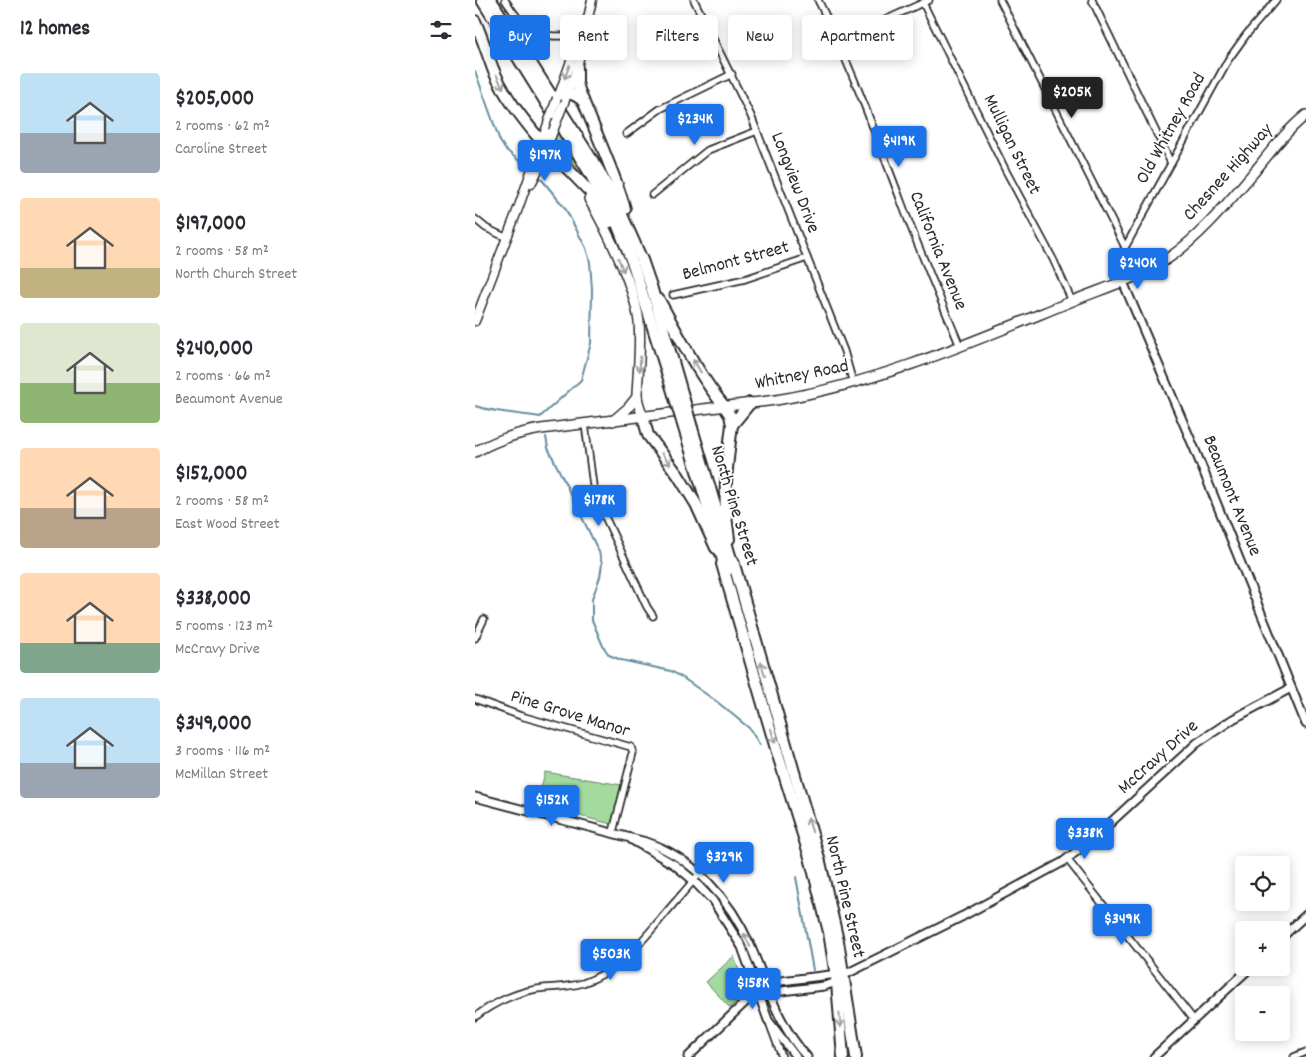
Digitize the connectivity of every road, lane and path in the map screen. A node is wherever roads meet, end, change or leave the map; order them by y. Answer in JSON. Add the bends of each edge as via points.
{"nodes":[{"id":1,"x":482,"y":0,"type":"edge"},
{"id":2,"x":491,"y":0,"type":"edge"},
{"id":3,"x":505,"y":0,"type":"edge"},
{"id":4,"x":592,"y":0,"type":"edge"},
{"id":5,"x":694,"y":0,"type":"edge"},
{"id":6,"x":818,"y":0,"type":"edge"},
{"id":7,"x":1001,"y":0,"type":"edge"},
{"id":8,"x":1092,"y":0,"type":"edge"},
{"id":9,"x":1277,"y":0,"type":"edge"},
{"id":10,"x":926,"y":1,"type":"edge"},
{"id":11,"x":588,"y":15,"type":"edge"},
{"id":12,"x":826,"y":15,"type":"edge"},
{"id":13,"x":896,"y":15,"type":"edge"},
{"id":14,"x":475,"y":21,"type":"edge"},
{"id":15,"x":560,"y":37,"type":"edge"},
{"id":16,"x":575,"y":60,"type":"edge"},
{"id":17,"x":578,"y":60,"type":"edge"},
{"id":18,"x":846,"y":60,"type":"edge"},
{"id":19,"x":577,"y":68,"type":"junction"},
{"id":20,"x":732,"y":74,"type":"junction"},
{"id":21,"x":562,"y":98,"type":"junction"},
{"id":22,"x":583,"y":101,"type":"junction"},
{"id":23,"x":1306,"y":115,"type":"edge"},
{"id":24,"x":757,"y":131,"type":"junction"},
{"id":25,"x":626,"y":134,"type":"dead end"},
{"id":26,"x":544,"y":144,"type":"junction"},
{"id":27,"x":560,"y":161,"type":"junction"},
{"id":28,"x":1171,"y":163,"type":"junction"},
{"id":29,"x":541,"y":164,"type":"junction"},
{"id":30,"x":652,"y":195,"type":"dead end"},
{"id":31,"x":519,"y":206,"type":"junction"},
{"id":32,"x":475,"y":219,"type":"edge"},
{"id":33,"x":633,"y":237,"type":"junction"},
{"id":34,"x":507,"y":238,"type":"junction"},
{"id":35,"x":1125,"y":247,"type":"junction"},
{"id":36,"x":631,"y":258,"type":"junction"},
{"id":37,"x":807,"y":258,"type":"junction"},
{"id":38,"x":1123,"y":282,"type":"junction"},
{"id":39,"x":651,"y":286,"type":"junction"},
{"id":40,"x":673,"y":295,"type":"dead end"},
{"id":41,"x":1071,"y":301,"type":"junction"},
{"id":42,"x":475,"y":321,"type":"edge"},
{"id":43,"x":960,"y":346,"type":"junction"},
{"id":44,"x":853,"y":383,"type":"junction"},
{"id":45,"x":678,"y":394,"type":"junction"},
{"id":46,"x":637,"y":397,"type":"junction"},
{"id":47,"x":750,"y":403,"type":"junction"},
{"id":48,"x":724,"y":406,"type":"junction"},
{"id":49,"x":643,"y":417,"type":"junction"},
{"id":50,"x":613,"y":421,"type":"junction"},
{"id":51,"x":585,"y":424,"type":"junction"},
{"id":52,"x":732,"y":425,"type":"junction"},
{"id":53,"x":475,"y":452,"type":"edge"},
{"id":54,"x":730,"y":570,"type":"junction"},
{"id":55,"x":653,"y":616,"type":"dead end"},
{"id":56,"x":484,"y":619,"type":"dead end"},
{"id":57,"x":475,"y":638,"type":"edge"},
{"id":58,"x":1291,"y":688,"type":"junction"},
{"id":59,"x":475,"y":699,"type":"edge"},
{"id":60,"x":1306,"y":724,"type":"edge"},
{"id":61,"x":477,"y":796,"type":"edge"},
{"id":62,"x":613,"y":832,"type":"junction"},
{"id":63,"x":630,"y":838,"type":"junction"},
{"id":64,"x":1067,"y":859,"type":"junction"},
{"id":65,"x":699,"y":874,"type":"junction"},
{"id":66,"x":693,"y":880,"type":"junction"},
{"id":67,"x":1306,"y":915,"type":"edge"},
{"id":68,"x":1290,"y":930,"type":"edge"},
{"id":69,"x":1241,"y":976,"type":"edge"},
{"id":70,"x":839,"y":977,"type":"junction"},
{"id":71,"x":767,"y":989,"type":"junction"},
{"id":72,"x":757,"y":992,"type":"junction"},
{"id":73,"x":475,"y":1017,"type":"edge"},
{"id":74,"x":769,"y":1020,"type":"junction"},
{"id":75,"x":1194,"y":1020,"type":"junction"},
{"id":76,"x":778,"y":1046,"type":"junction"},
{"id":77,"x":789,"y":1048,"type":"junction"},
{"id":78,"x":1306,"y":1052,"type":"edge"},
{"id":79,"x":688,"y":1057,"type":"edge"},
{"id":80,"x":782,"y":1057,"type":"edge"},
{"id":81,"x":796,"y":1057,"type":"edge"},
{"id":82,"x":807,"y":1057,"type":"edge"},
{"id":83,"x":843,"y":1057,"type":"edge"},
{"id":84,"x":856,"y":1057,"type":"edge"},
{"id":85,"x":1153,"y":1057,"type":"edge"},
{"id":86,"x":1294,"y":1057,"type":"edge"}],
"edges":[{"from":1,"to":36,"type":"highway","name":"North Pine Street","via":[[603,194]]},
{"from":2,"to":33,"type":"highway","name":"North Pine Street","via":[[599,171]]},
{"from":3,"to":15,"type":"street","via":[[519,21],[534,33]]},
{"from":4,"to":11,"type":"main road"},
{"from":5,"to":20,"type":"street","name":"Longview Drive"},
{"from":6,"to":12,"type":"street","name":"California Avenue"},
{"from":7,"to":35,"type":"street"},
{"from":8,"to":28,"type":"street"},
{"from":9,"to":28,"type":"street","name":"Old Whitney Road","via":[[1228,60]]},
{"from":10,"to":13,"type":"street"},
{"from":10,"to":41,"type":"street","name":"Mulligan Street","via":[[1006,171],[1053,258]]},
{"from":14,"to":26,"type":"highway","one_way":true,"via":[[506,94]]},
{"from":16,"to":21,"type":"main road","one_way":true},
{"from":17,"to":19,"type":"main road"},
{"from":18,"to":43,"type":"street","name":"California Avenue"},
{"from":19,"to":21,"type":"main road"},
{"from":19,"to":22,"type":"highway","via":[[577,83]]},
{"from":20,"to":24,"type":"street","name":"Longview Drive"},
{"from":20,"to":25,"type":"street","via":[[660,109]]},
{"from":21,"to":22,"type":"highway","via":[[574,94]]},
{"from":21,"to":26,"type":"main road","bridge":true},
{"from":22,"to":33,"type":"highway","via":[[618,185]]},
{"from":23,"to":38,"type":"main road","name":"Chesnee Highway","via":[[1281,138],[1205,228],[1169,258]]},
{"from":24,"to":30,"type":"street","via":[[708,150]]},
{"from":24,"to":37,"type":"street","name":"Longview Drive"},
{"from":26,"to":27,"type":"main road"},
{"from":26,"to":29,"type":"main road"},
{"from":26,"to":31,"type":"main road"},
{"from":27,"to":29,"type":"main road","via":[[549,160]]},
{"from":27,"to":36,"type":"highway","via":[[599,204]]},
{"from":27,"to":46,"type":"main road","one_way":true,"via":[[588,196],[612,242],[631,292],[639,322]]},
{"from":28,"to":35,"type":"street","name":"Old Whitney Road"},
{"from":29,"to":31,"type":"main road"},
{"from":31,"to":34,"type":"main road"},
{"from":32,"to":34,"type":"street"},
{"from":33,"to":39,"type":"highway","name":"North Pine Street"},
{"from":34,"to":42,"type":"main road"},
{"from":35,"to":38,"type":"street","name":"Old Whitney Road","via":[[1117,262]]},
{"from":36,"to":45,"type":"highway","name":"North Pine Street"},
{"from":37,"to":40,"type":"street","name":"Belmont Street","via":[[745,279]]},
{"from":37,"to":44,"type":"street","name":"Longview Drive","via":[[844,351]]},
{"from":38,"to":41,"type":"main road","name":"Whitney Road"},
{"from":38,"to":58,"type":"street","name":"Beaumont Avenue"},
{"from":39,"to":45,"type":"highway","name":"North Pine Street"},
{"from":48,"to":39,"type":"highway","one_way":true,"via":[[681,342]]},
{"from":41,"to":43,"type":"main road","name":"Whitney Road"},
{"from":43,"to":44,"type":"main road","name":"Whitney Road"},
{"from":44,"to":47,"type":"main road","name":"Whitney Road","via":[[812,394]]},
{"from":45,"to":54,"type":"highway","name":"North Pine Street","bridge":true,"via":[[711,517]]},
{"from":46,"to":49,"type":"main road"},
{"from":46,"to":50,"type":"main road"},
{"from":47,"to":48,"type":"main road","name":"Whitney Road"},
{"from":47,"to":52,"type":"highway"},
{"from":48,"to":49,"type":"main road","name":"Whitney Road"},
{"from":48,"to":52,"type":"highway","via":[[731,415]]},
{"from":49,"to":50,"type":"main road","name":"Whitney Road"},
{"from":49,"to":54,"type":"highway","one_way":true,"via":[[648,435],[678,474]]},
{"from":50,"to":51,"type":"main road","name":"Whitney Road"},
{"from":51,"to":53,"type":"main road","name":"Whitney Road","via":[[524,432]]},
{"from":51,"to":55,"type":"street","via":[[594,493]]},
{"from":52,"to":54,"type":"highway","via":[[724,494]]},
{"from":54,"to":70,"type":"highway","name":"North Pine Street","via":[[777,751],[810,857]]},
{"from":56,"to":57,"type":"street"},
{"from":58,"to":60,"type":"street","name":"Beaumont Avenue"},
{"from":58,"to":64,"type":"street","name":"McCravy Drive","via":[[1233,719],[1197,743],[1097,836]]},
{"from":59,"to":62,"type":"street","name":"Pine Grove Manor","via":[[521,716],[631,747],[633,753]]},
{"from":61,"to":62,"type":"street"},
{"from":62,"to":63,"type":"street"},
{"from":63,"to":65,"type":"street","via":[[657,846]]},
{"from":63,"to":66,"type":"street"},
{"from":64,"to":70,"type":"street","name":"McCravy Drive","via":[[971,912]]},
{"from":64,"to":75,"type":"street"},
{"from":65,"to":66,"type":"street"},
{"from":71,"to":65,"type":"street","one_way":true,"via":[[738,922]]},
{"from":66,"to":72,"type":"street","via":[[713,901],[737,937],[751,968]]},
{"from":66,"to":73,"type":"street","via":[[633,952],[615,967],[573,986],[519,994]]},
{"from":67,"to":68,"type":"street"},
{"from":69,"to":75,"type":"street"},
{"from":70,"to":71,"type":"street","name":"McCravy Drive","via":[[824,986],[777,991]]},
{"from":70,"to":83,"type":"highway","name":"North Pine Street","one_way":true},
{"from":70,"to":84,"type":"highway","name":"North Pine Street"},
{"from":71,"to":72,"type":"street","name":"McCravy Drive"},
{"from":71,"to":82,"type":"street","via":[[785,1027]]},
{"from":72,"to":74,"type":"street"},
{"from":72,"to":79,"type":"street"},
{"from":74,"to":76,"type":"street"},
{"from":74,"to":77,"type":"street"},
{"from":75,"to":85,"type":"street"},
{"from":76,"to":77,"type":"street"},
{"from":76,"to":80,"type":"street"},
{"from":77,"to":81,"type":"street"},
{"from":78,"to":86,"type":"street"}]}
